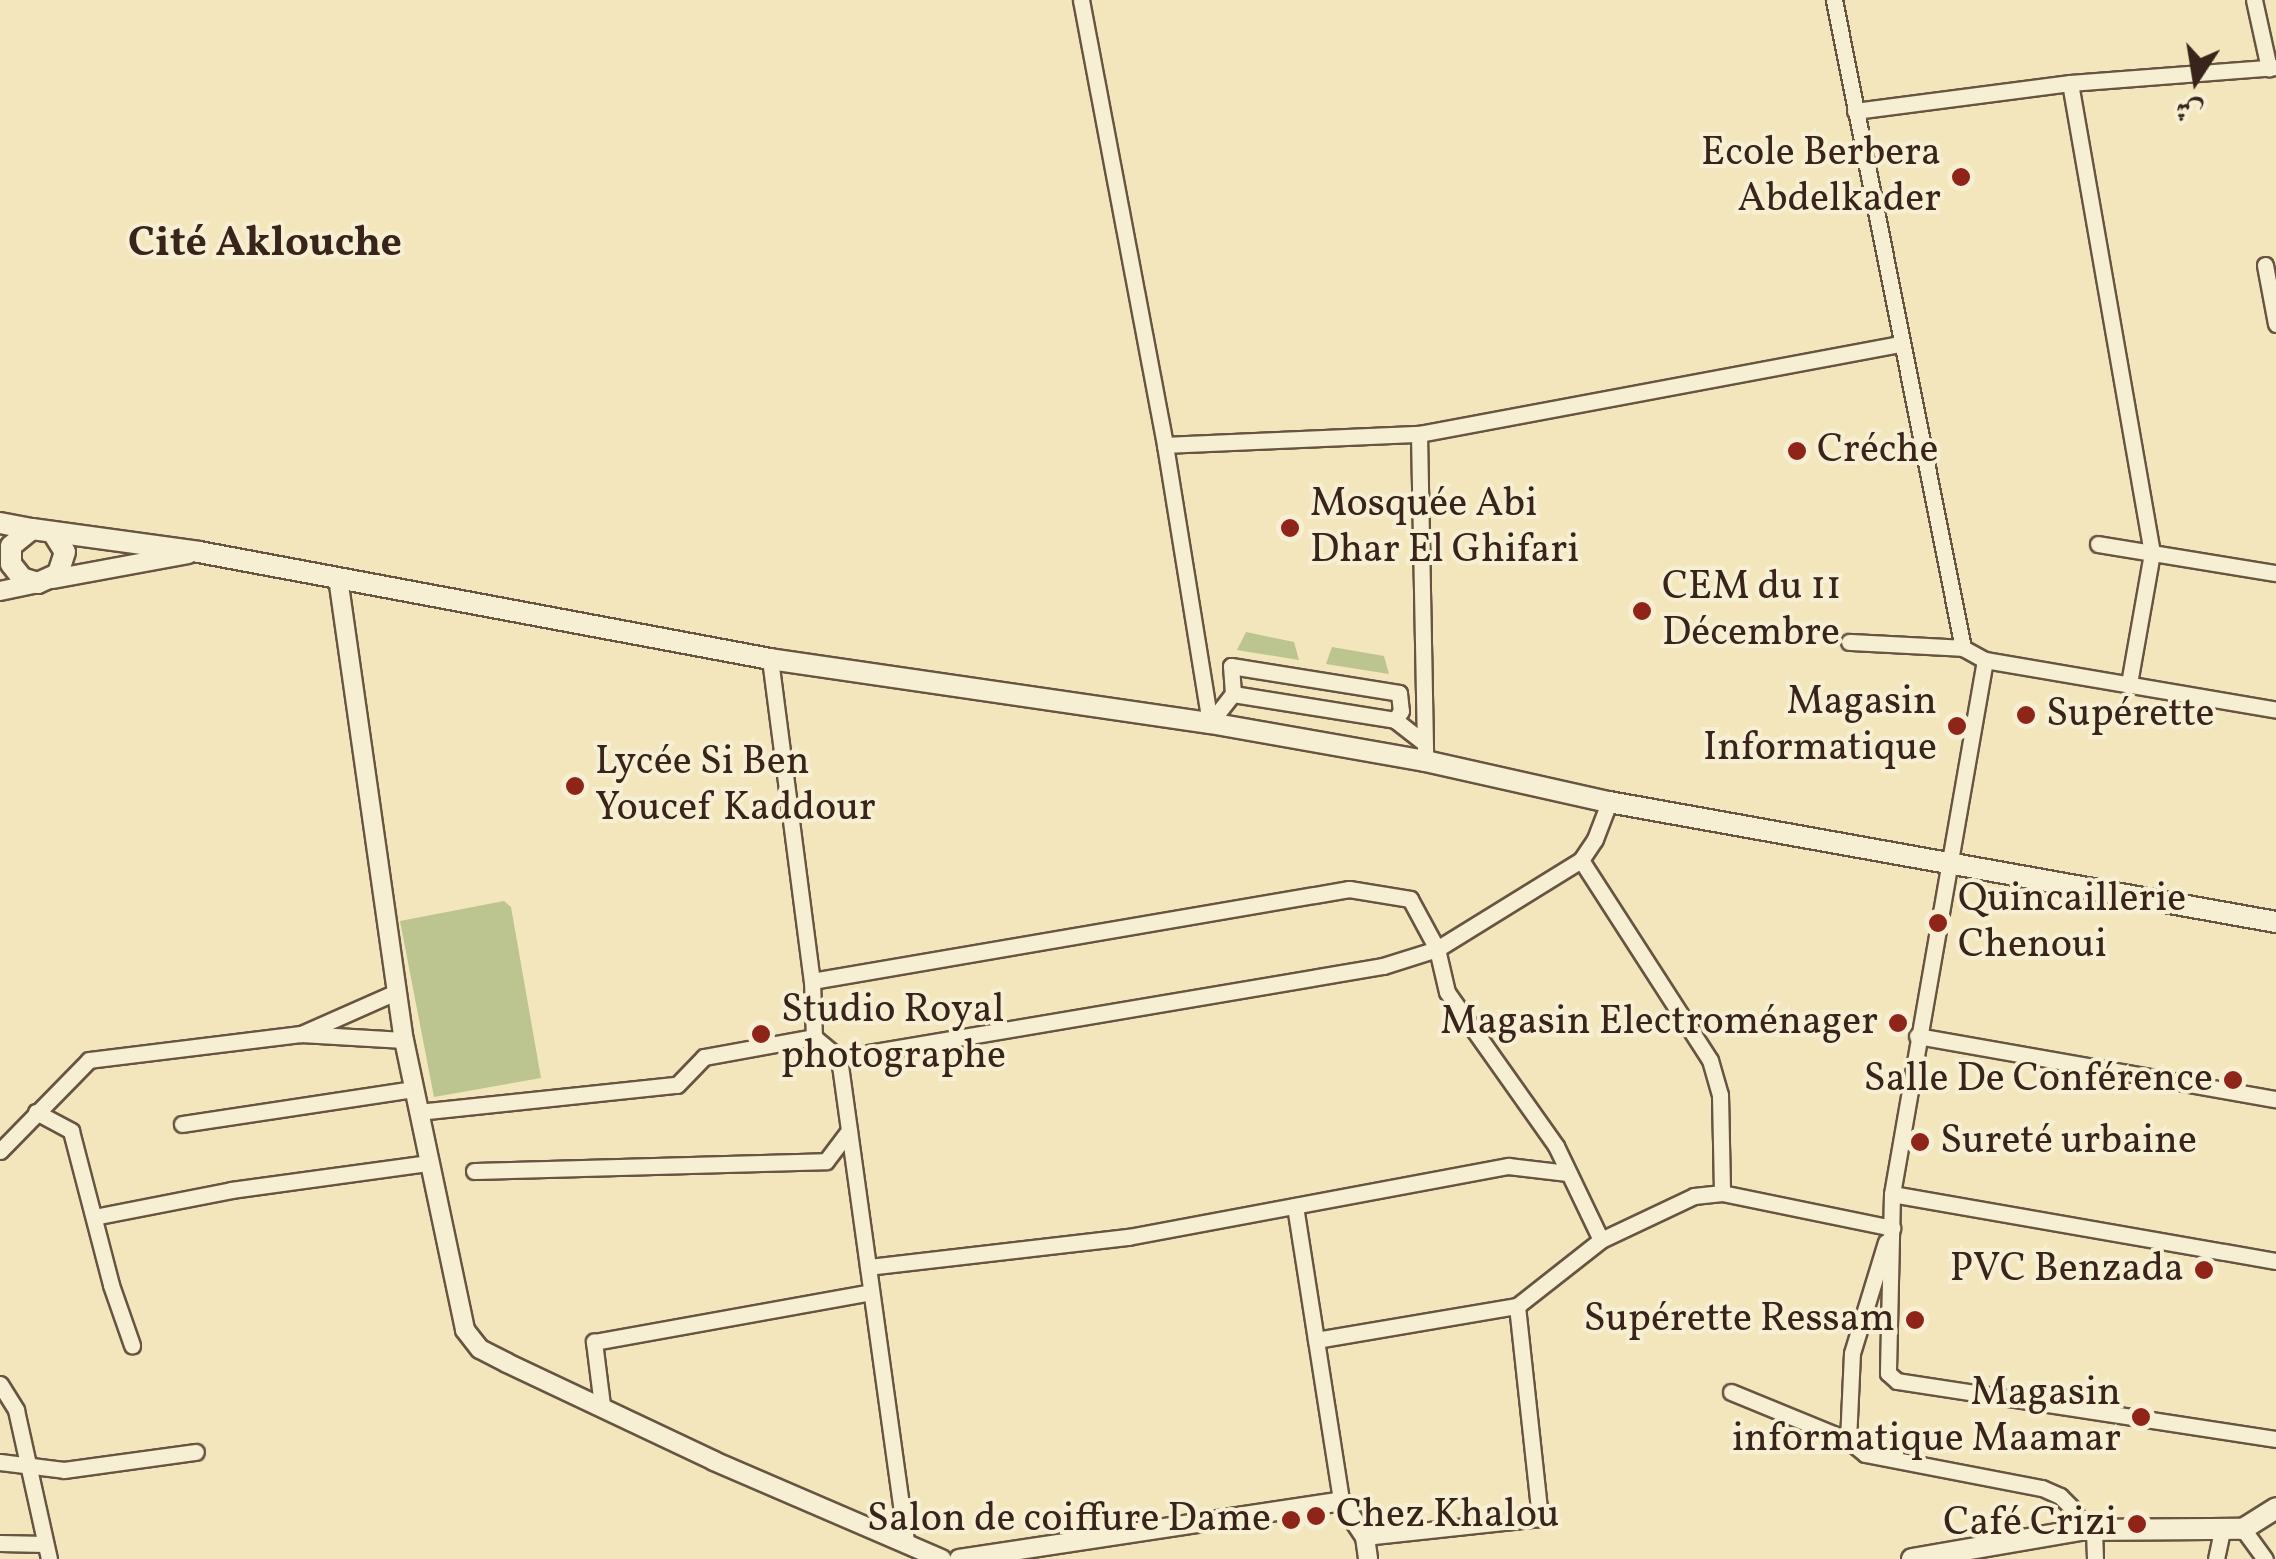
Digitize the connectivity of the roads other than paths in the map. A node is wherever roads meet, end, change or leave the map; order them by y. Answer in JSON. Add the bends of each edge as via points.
{"nodes":[{"id":1,"x":1080,"y":0,"type":"edge"},
{"id":2,"x":1834,"y":0,"type":"edge"},
{"id":3,"x":2254,"y":0,"type":"edge"},
{"id":4,"x":2272,"y":68,"type":"edge"},
{"id":5,"x":2070,"y":84,"type":"junction"},
{"id":6,"x":1855,"y":111,"type":"junction"},
{"id":7,"x":2266,"y":265,"type":"dead end"},
{"id":8,"x":2276,"y":324,"type":"edge"},
{"id":9,"x":1900,"y":344,"type":"junction"},
{"id":10,"x":1419,"y":434,"type":"junction"},
{"id":11,"x":1165,"y":445,"type":"junction"},
{"id":12,"x":0,"y":523,"type":"edge"},
{"id":13,"x":30,"y":529,"type":"junction"},
{"id":14,"x":54,"y":534,"type":"junction"},
{"id":15,"x":2098,"y":544,"type":"dead end"},
{"id":16,"x":198,"y":552,"type":"junction"},
{"id":17,"x":2152,"y":553,"type":"junction"},
{"id":18,"x":2276,"y":573,"type":"edge"},
{"id":19,"x":338,"y":578,"type":"junction"},
{"id":20,"x":46,"y":581,"type":"junction"},
{"id":21,"x":0,"y":591,"type":"edge"},
{"id":22,"x":1849,"y":642,"type":"dead end"},
{"id":23,"x":1964,"y":648,"type":"junction"},
{"id":24,"x":770,"y":659,"type":"junction"},
{"id":25,"x":1985,"y":660,"type":"junction"},
{"id":26,"x":2129,"y":683,"type":"junction"},
{"id":27,"x":1233,"y":694,"type":"junction"},
{"id":28,"x":2276,"y":710,"type":"edge"},
{"id":29,"x":1395,"y":720,"type":"junction"},
{"id":30,"x":1210,"y":723,"type":"junction"},
{"id":31,"x":1424,"y":752,"type":"junction"},
{"id":32,"x":1609,"y":802,"type":"junction"},
{"id":33,"x":1581,"y":860,"type":"junction"},
{"id":34,"x":1948,"y":863,"type":"junction"},
{"id":35,"x":2276,"y":922,"type":"edge"},
{"id":36,"x":1437,"y":949,"type":"junction"},
{"id":37,"x":812,"y":981,"type":"junction"},
{"id":38,"x":396,"y":992,"type":"junction"},
{"id":39,"x":301,"y":1034,"type":"junction"},
{"id":40,"x":814,"y":1036,"type":"junction"},
{"id":41,"x":1917,"y":1036,"type":"junction"},
{"id":42,"x":404,"y":1040,"type":"junction"},
{"id":43,"x":838,"y":1058,"type":"junction"},
{"id":44,"x":414,"y":1089,"type":"junction"},
{"id":45,"x":2276,"y":1099,"type":"edge"},
{"id":46,"x":36,"y":1112,"type":"junction"},
{"id":47,"x":418,"y":1112,"type":"junction"},
{"id":48,"x":182,"y":1124,"type":"dead end"},
{"id":49,"x":849,"y":1131,"type":"junction"},
{"id":50,"x":0,"y":1151,"type":"edge"},
{"id":51,"x":427,"y":1164,"type":"junction"},
{"id":52,"x":474,"y":1171,"type":"dead end"},
{"id":53,"x":1568,"y":1174,"type":"junction"},
{"id":54,"x":1722,"y":1193,"type":"junction"},
{"id":55,"x":1892,"y":1194,"type":"junction"},
{"id":56,"x":1295,"y":1206,"type":"junction"},
{"id":57,"x":94,"y":1216,"type":"junction"},
{"id":58,"x":1892,"y":1228,"type":"junction"},
{"id":59,"x":1601,"y":1240,"type":"junction"},
{"id":60,"x":2276,"y":1260,"type":"edge"},
{"id":61,"x":868,"y":1266,"type":"junction"},
{"id":62,"x":871,"y":1292,"type":"junction"},
{"id":63,"x":1517,"y":1306,"type":"junction"},
{"id":64,"x":1316,"y":1340,"type":"junction"},
{"id":65,"x":132,"y":1344,"type":"dead end"},
{"id":66,"x":0,"y":1384,"type":"edge"},
{"id":67,"x":1731,"y":1392,"type":"dead end"},
{"id":68,"x":602,"y":1405,"type":"junction"},
{"id":69,"x":2276,"y":1439,"type":"edge"},
{"id":70,"x":1848,"y":1440,"type":"junction"},
{"id":71,"x":196,"y":1452,"type":"dead end"},
{"id":72,"x":0,"y":1462,"type":"edge"},
{"id":73,"x":27,"y":1464,"type":"junction"},
{"id":74,"x":1341,"y":1501,"type":"junction"},
{"id":75,"x":2276,"y":1508,"type":"edge"},
{"id":76,"x":2087,"y":1530,"type":"junction"},
{"id":77,"x":2232,"y":1530,"type":"junction"},
{"id":78,"x":1366,"y":1537,"type":"junction"},
{"id":79,"x":906,"y":1541,"type":"junction"},
{"id":80,"x":0,"y":1542,"type":"edge"},
{"id":81,"x":47,"y":1551,"type":"edge"},
{"id":82,"x":942,"y":1559,"type":"edge"},
{"id":83,"x":959,"y":1559,"type":"edge"},
{"id":84,"x":1368,"y":1559,"type":"edge"},
{"id":85,"x":1912,"y":1559,"type":"edge"},
{"id":86,"x":2095,"y":1559,"type":"edge"},
{"id":87,"x":2216,"y":1559,"type":"edge"},
{"id":88,"x":2265,"y":1559,"type":"edge"}],
"edges":[{"from":1,"to":11,"type":"street"},
{"from":2,"to":6,"type":"street"},
{"from":3,"to":4,"type":"street"},
{"from":4,"to":5,"type":"street"},
{"from":5,"to":6,"type":"street"},
{"from":5,"to":17,"type":"street"},
{"from":6,"to":9,"type":"street"},
{"from":7,"to":8,"type":"street"},
{"from":9,"to":10,"type":"street"},
{"from":9,"to":23,"type":"street"},
{"from":10,"to":11,"type":"street"},
{"from":10,"to":31,"type":"street"},
{"from":11,"to":30,"type":"street"},
{"from":12,"to":13,"type":"main road"},
{"from":13,"to":14,"type":"main road"},
{"from":13,"to":20,"type":"main road","via":[[16,538],[11,564],[22,578]]},
{"from":14,"to":16,"type":"main road"},
{"from":14,"to":20,"type":"main road","via":[[65,560]]},
{"from":15,"to":17,"type":"street"},
{"from":16,"to":19,"type":"main road"},
{"from":16,"to":20,"type":"street"},
{"from":17,"to":18,"type":"street"},
{"from":17,"to":26,"type":"street"},
{"from":19,"to":24,"type":"main road"},
{"from":19,"to":38,"type":"street"},
{"from":20,"to":21,"type":"street"},
{"from":22,"to":23,"type":"street"},
{"from":23,"to":25,"type":"street"},
{"from":24,"to":30,"type":"main road"},
{"from":24,"to":37,"type":"street"},
{"from":25,"to":26,"type":"street"},
{"from":25,"to":34,"type":"street"},
{"from":26,"to":28,"type":"street"},
{"from":27,"to":29,"type":"street"},
{"from":27,"to":29,"type":"street","via":[[1230,666],[1399,693]]},
{"from":27,"to":30,"type":"street"},
{"from":29,"to":31,"type":"street"},
{"from":30,"to":31,"type":"main road"},
{"from":31,"to":32,"type":"main road"},
{"from":32,"to":33,"type":"street"},
{"from":32,"to":34,"type":"main road"},
{"from":33,"to":36,"type":"street"},
{"from":33,"to":54,"type":"street","via":[[1710,1060],[1720,1095]]},
{"from":34,"to":35,"type":"main road"},
{"from":34,"to":41,"type":"street"},
{"from":36,"to":37,"type":"street","via":[[1410,899],[1348,889]]},
{"from":36,"to":43,"type":"street","via":[[1383,966]]},
{"from":36,"to":53,"type":"street","via":[[1447,992],[1556,1146]]},
{"from":37,"to":40,"type":"street"},
{"from":38,"to":39,"type":"street"},
{"from":38,"to":42,"type":"street"},
{"from":39,"to":42,"type":"street"},
{"from":39,"to":46,"type":"street","via":[[89,1060]]},
{"from":40,"to":43,"type":"street"},
{"from":40,"to":47,"type":"street","via":[[704,1056],[677,1085]]},
{"from":41,"to":45,"type":"street"},
{"from":41,"to":55,"type":"street"},
{"from":42,"to":44,"type":"street"},
{"from":43,"to":49,"type":"street"},
{"from":44,"to":47,"type":"street"},
{"from":44,"to":48,"type":"street"},
{"from":46,"to":50,"type":"street"},
{"from":46,"to":57,"type":"street","via":[[71,1131]]},
{"from":47,"to":51,"type":"street"},
{"from":49,"to":52,"type":"street","via":[[826,1161]]},
{"from":49,"to":61,"type":"street"},
{"from":51,"to":57,"type":"street"},
{"from":51,"to":68,"type":"street","via":[[464,1330],[480,1349]]},
{"from":53,"to":56,"type":"street","via":[[1508,1166]]},
{"from":53,"to":59,"type":"street"},
{"from":54,"to":58,"type":"street"},
{"from":54,"to":59,"type":"street","via":[[1694,1196]]},
{"from":55,"to":58,"type":"street"},
{"from":55,"to":60,"type":"street"},
{"from":56,"to":61,"type":"street","via":[[1128,1237]]},
{"from":56,"to":64,"type":"street"},
{"from":57,"to":65,"type":"street"},
{"from":58,"to":69,"type":"street","via":[[1888,1374],[1896,1381]]},
{"from":58,"to":70,"type":"street","via":[[1852,1353]]},
{"from":59,"to":63,"type":"street"},
{"from":61,"to":62,"type":"street"},
{"from":62,"to":68,"type":"street","via":[[594,1342]]},
{"from":62,"to":79,"type":"street"},
{"from":63,"to":64,"type":"street"},
{"from":63,"to":78,"type":"street","via":[[1540,1518]]},
{"from":64,"to":74,"type":"street"},
{"from":66,"to":73,"type":"street","via":[[16,1410]]},
{"from":67,"to":70,"type":"street"},
{"from":68,"to":79,"type":"street","via":[[714,1461]]},
{"from":70,"to":76,"type":"street","via":[[1865,1454],[2042,1488],[2060,1496]]},
{"from":71,"to":73,"type":"street","via":[[64,1470]]},
{"from":72,"to":73,"type":"street"},
{"from":73,"to":81,"type":"street"},
{"from":74,"to":78,"type":"street"},
{"from":74,"to":83,"type":"street"},
{"from":75,"to":77,"type":"main road"},
{"from":76,"to":77,"type":"main road"},
{"from":76,"to":85,"type":"main road"},
{"from":76,"to":86,"type":"street"},
{"from":77,"to":87,"type":"street"},
{"from":77,"to":88,"type":"street"},
{"from":78,"to":84,"type":"street"},
{"from":79,"to":82,"type":"street"},
{"from":80,"to":81,"type":"street"}]}
